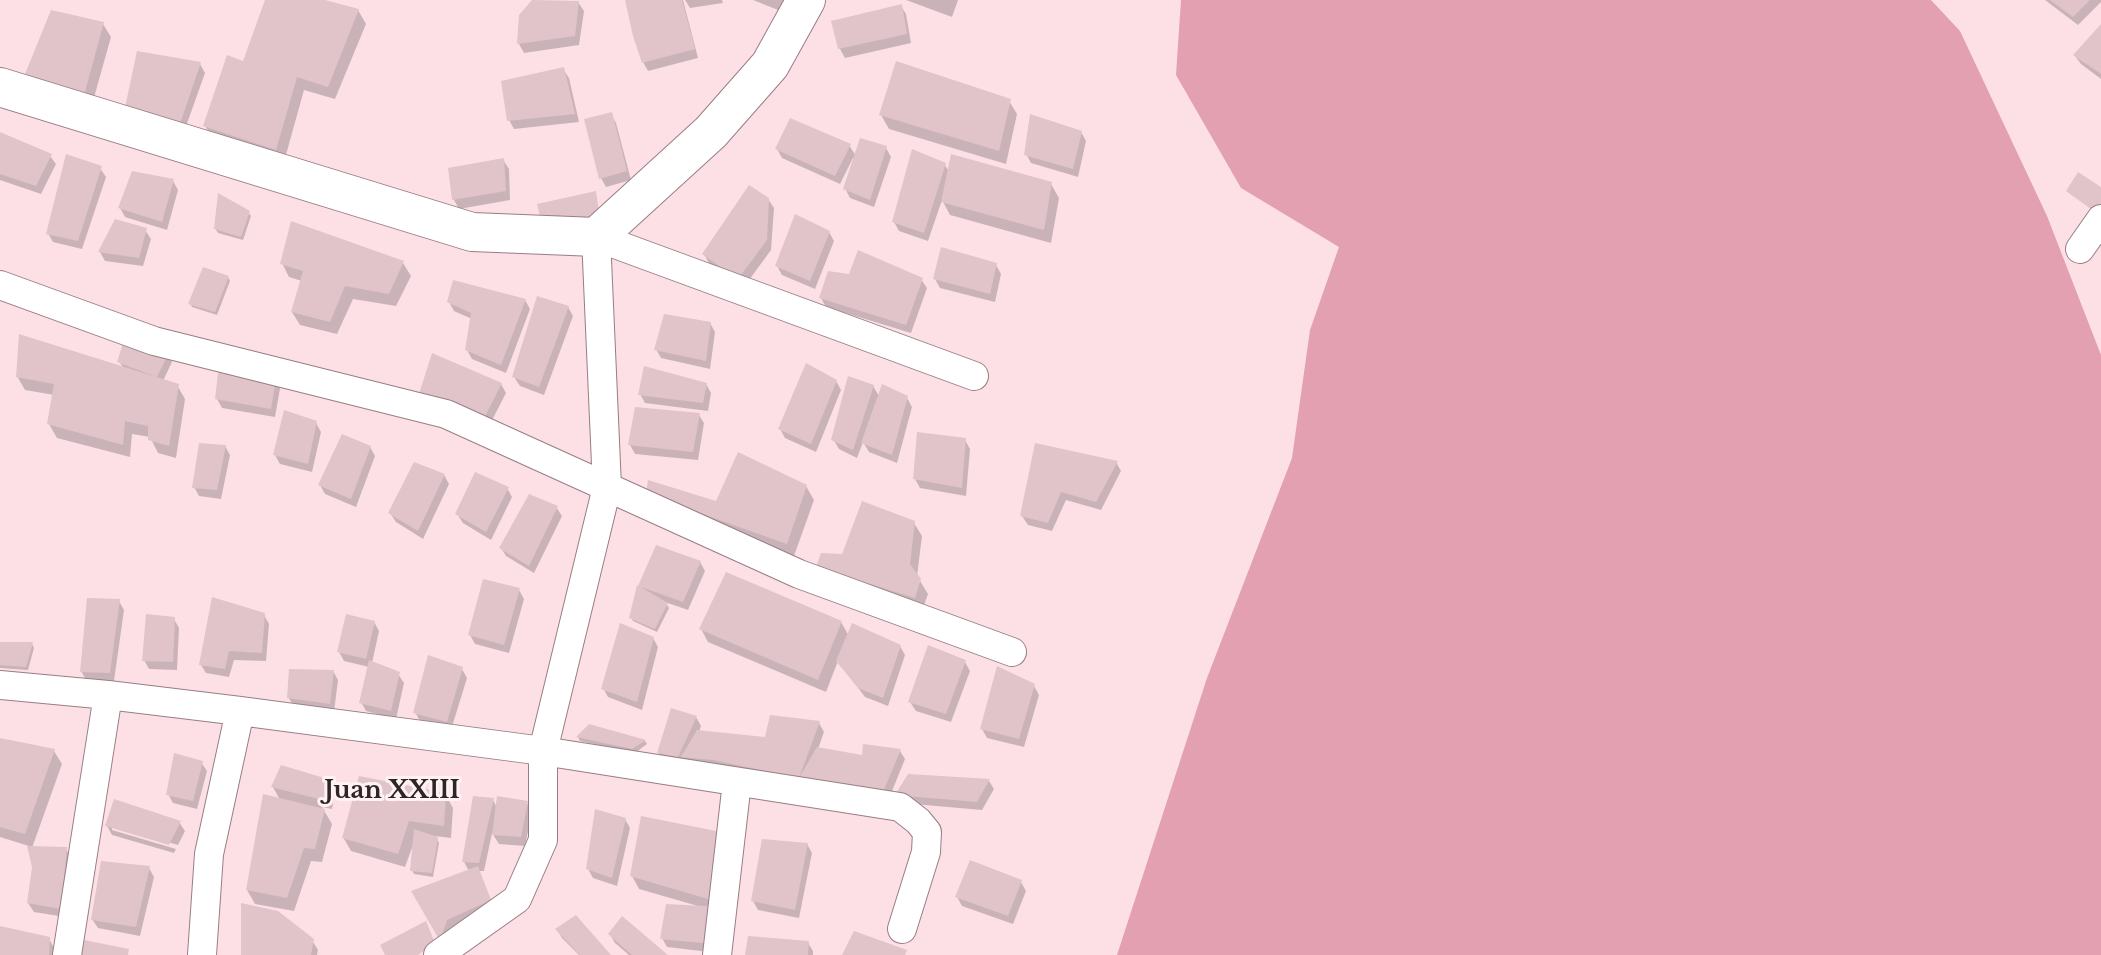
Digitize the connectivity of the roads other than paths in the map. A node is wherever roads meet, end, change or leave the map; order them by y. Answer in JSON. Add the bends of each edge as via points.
{"nodes":[{"id":1,"x":806,"y":0,"type":"edge"},
{"id":2,"x":0,"y":87,"type":"edge"},
{"id":3,"x":2101,"y":219,"type":"edge"},
{"id":4,"x":596,"y":237,"type":"junction"},
{"id":5,"x":2080,"y":249,"type":"dead end"},
{"id":6,"x":0,"y":285,"type":"edge"},
{"id":7,"x":974,"y":376,"type":"dead end"},
{"id":8,"x":607,"y":487,"type":"junction"},
{"id":9,"x":1012,"y":652,"type":"dead end"},
{"id":10,"x":0,"y":685,"type":"edge"},
{"id":11,"x":108,"y":695,"type":"junction"},
{"id":12,"x":240,"y":711,"type":"junction"},
{"id":13,"x":543,"y":751,"type":"junction"},
{"id":14,"x":737,"y":782,"type":"junction"},
{"id":15,"x":902,"y":929,"type":"dead end"},
{"id":16,"x":67,"y":955,"type":"edge"},
{"id":17,"x":202,"y":955,"type":"edge"},
{"id":18,"x":438,"y":955,"type":"edge"},
{"id":19,"x":718,"y":955,"type":"edge"}],
"edges":[{"from":1,"to":4,"type":"main road","via":[[770,65],[711,132]]},
{"from":2,"to":4,"type":"main road","via":[[472,232]]},
{"from":3,"to":5,"type":"street"},
{"from":4,"to":7,"type":"street"},
{"from":4,"to":8,"type":"street"},
{"from":6,"to":8,"type":"street","via":[[154,341],[446,414]]},
{"from":8,"to":9,"type":"street","via":[[799,574]]},
{"from":8,"to":13,"type":"street"},
{"from":10,"to":11,"type":"street"},
{"from":11,"to":12,"type":"street"},
{"from":11,"to":16,"type":"street"},
{"from":12,"to":13,"type":"street"},
{"from":12,"to":17,"type":"street","via":[[209,854]]},
{"from":13,"to":14,"type":"street"},
{"from":13,"to":18,"type":"street","via":[[542,840],[517,899]]},
{"from":14,"to":15,"type":"street","via":[[900,807],[918,821],[927,832],[926,852]]},
{"from":14,"to":19,"type":"street"}]}
